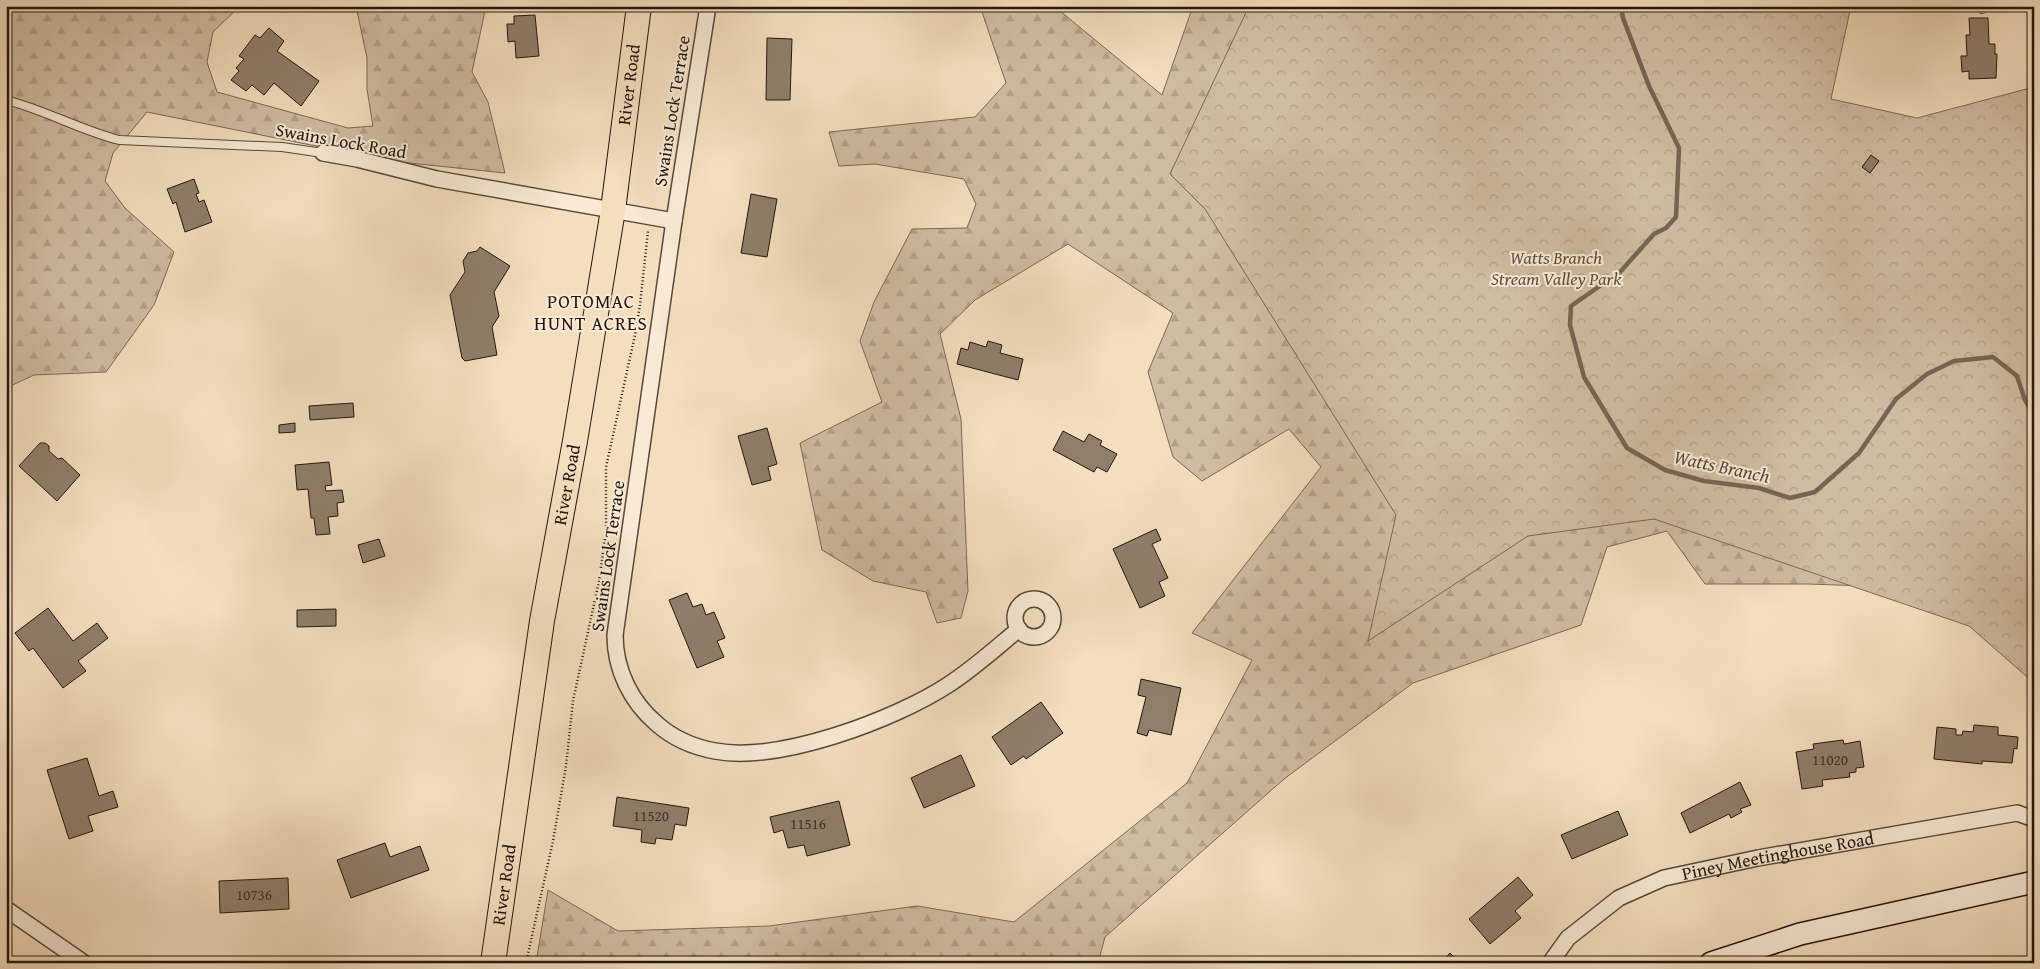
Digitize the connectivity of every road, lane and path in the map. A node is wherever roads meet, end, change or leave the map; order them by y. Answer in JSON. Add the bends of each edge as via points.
{"nodes":[{"id":1,"x":639,"y":6,"type":"edge"},
{"id":2,"x":708,"y":6,"type":"edge"},
{"id":3,"x":6,"y":100,"type":"edge"},
{"id":4,"x":323,"y":153,"type":"joint"},
{"id":5,"x":613,"y":210,"type":"junction"},
{"id":6,"x":650,"y":217,"type":"junction"},
{"id":7,"x":674,"y":221,"type":"junction"},
{"id":8,"x":1020,"y":629,"type":"dead end"},
{"id":9,"x":2034,"y":819,"type":"edge"},
{"id":10,"x":2034,"y":882,"type":"edge"},
{"id":11,"x":6,"y":909,"type":"edge"},
{"id":12,"x":84,"y":963,"type":"edge"},
{"id":13,"x":493,"y":963,"type":"edge"},
{"id":14,"x":526,"y":963,"type":"edge"},
{"id":15,"x":1550,"y":963,"type":"edge"},
{"id":16,"x":1712,"y":963,"type":"edge"}],
"edges":[{"from":1,"to":5,"type":"main road","name":"River Road"},
{"from":2,"to":7,"type":"street","name":"Swains Lock Terrace"},
{"from":3,"to":4,"type":"lane","name":"Swains Lock Road","via":[[119,140],[282,147]]},
{"from":4,"to":5,"type":"street","name":"Swains Lock Road","via":[[437,179]]},
{"from":5,"to":6,"type":"street"},
{"from":5,"to":13,"type":"main road","name":"River Road","via":[[542,621]]},
{"from":6,"to":7,"type":"street"},
{"from":6,"to":14,"type":"path","via":[[640,305],[606,467],[606,532],[599,581],[573,701],[553,841]]},
{"from":7,"to":8,"type":"street","name":"Swains Lock Terrace","via":[[615,635],[615,653],[620,669],[643,712],[667,733],[715,752],[743,753],[788,748],[838,735],[905,708],[948,685]]},
{"from":9,"to":15,"type":"street","name":"Piney Meetinghouse Road","via":[[2017,813],[1758,858],[1664,878],[1618,898],[1568,938]]},
{"from":10,"to":16,"type":"main road","via":[[1800,934]]},
{"from":11,"to":12,"type":"street"}]}
